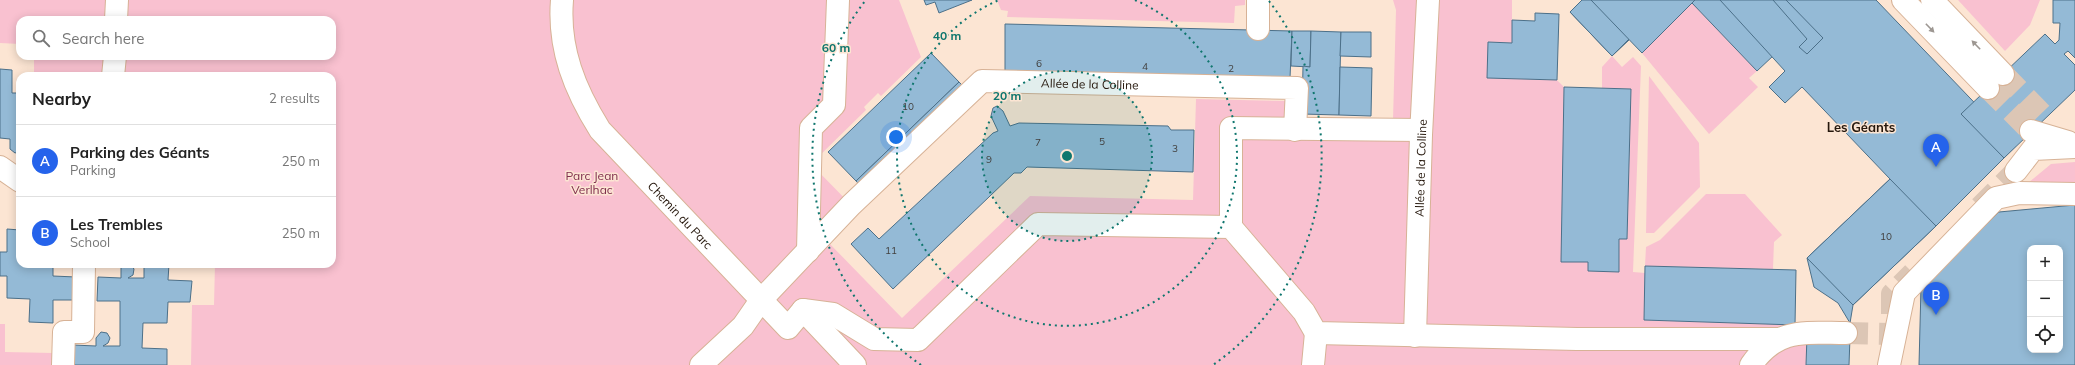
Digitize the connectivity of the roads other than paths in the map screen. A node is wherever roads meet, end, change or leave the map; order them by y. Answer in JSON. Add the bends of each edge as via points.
{"nodes":[{"id":1,"x":118,"y":0,"type":"edge"},
{"id":2,"x":562,"y":0,"type":"edge"},
{"id":3,"x":838,"y":0,"type":"edge"},
{"id":4,"x":1258,"y":0,"type":"edge"},
{"id":5,"x":1428,"y":0,"type":"edge"},
{"id":6,"x":1903,"y":0,"type":"edge"},
{"id":7,"x":1932,"y":0,"type":"edge"},
{"id":8,"x":116,"y":16,"type":"edge"},
{"id":9,"x":1258,"y":29,"type":"dead end"},
{"id":10,"x":114,"y":60,"type":"edge"},
{"id":11,"x":114,"y":72,"type":"edge"},
{"id":12,"x":2038,"y":124,"type":"tunnel mouth"},
{"id":13,"x":1295,"y":130,"type":"junction"},
{"id":14,"x":1422,"y":130,"type":"junction"},
{"id":15,"x":2075,"y":146,"type":"edge"},
{"id":16,"x":16,"y":164,"type":"edge"},
{"id":17,"x":0,"y":168,"type":"edge"},
{"id":18,"x":2016,"y":170,"type":"tunnel mouth"},
{"id":19,"x":16,"y":178,"type":"edge"},
{"id":20,"x":2075,"y":194,"type":"edge"},
{"id":21,"x":1231,"y":227,"type":"junction"},
{"id":22,"x":808,"y":251,"type":"junction"},
{"id":23,"x":84,"y":268,"type":"edge"},
{"id":24,"x":761,"y":300,"type":"junction"},
{"id":25,"x":803,"y":310,"type":"junction"},
{"id":26,"x":1316,"y":333,"type":"junction"},
{"id":27,"x":1846,"y":333,"type":"tunnel mouth"},
{"id":28,"x":1425,"y":337,"type":"junction"},
{"id":29,"x":1777,"y":339,"type":"junction"},
{"id":30,"x":63,"y":365,"type":"edge"},
{"id":31,"x":701,"y":365,"type":"edge"},
{"id":32,"x":855,"y":365,"type":"edge"},
{"id":33,"x":1313,"y":365,"type":"edge"},
{"id":34,"x":1751,"y":365,"type":"edge"},
{"id":35,"x":1889,"y":365,"type":"edge"}],
"edges":[{"from":1,"to":8,"type":"street"},
{"from":2,"to":24,"type":"street","name":"Chemin du Parc","via":[[564,50],[571,74],[584,104],[600,130]]},
{"from":3,"to":22,"type":"street","via":[[834,105],[811,128]]},
{"from":4,"to":9,"type":"street"},
{"from":5,"to":14,"type":"street","name":"Allée de la Colline"},
{"from":6,"to":7,"type":"street","one_way":true,"via":[[1995,81]]},
{"from":10,"to":11,"type":"street"},
{"from":12,"to":15,"type":"street","via":[[2055,137]]},
{"from":13,"to":14,"type":"street"},
{"from":13,"to":21,"type":"street","via":[[1231,128]]},
{"from":13,"to":22,"type":"street","name":"Allée de la Colline","via":[[1297,88],[982,81],[851,205]]},
{"from":14,"to":28,"type":"street","name":"Allée de la Colline"},
{"from":15,"to":18,"type":"street","via":[[2033,149]]},
{"from":16,"to":17,"type":"street"},
{"from":17,"to":19,"type":"street"},
{"from":20,"to":35,"type":"street","via":[[2018,193],[1996,198],[1904,293]]},
{"from":21,"to":25,"type":"street","via":[[1038,224],[918,340],[874,339],[833,314]]},
{"from":21,"to":26,"type":"street","via":[[1304,312]]},
{"from":22,"to":24,"type":"street","name":"Allée de la Colline"},
{"from":23,"to":30,"type":"street","via":[[83,332],[64,332]]},
{"from":24,"to":25,"type":"street","name":"Chemin du Parc","via":[[788,328]]},
{"from":24,"to":31,"type":"street","name":"Allée de la Colline","via":[[743,326]]},
{"from":25,"to":32,"type":"street"},
{"from":26,"to":28,"type":"street"},
{"from":26,"to":33,"type":"street"},
{"from":27,"to":29,"type":"street","via":[[1799,333]]},
{"from":28,"to":29,"type":"street"},
{"from":29,"to":34,"type":"street","via":[[1760,352]]}]}
